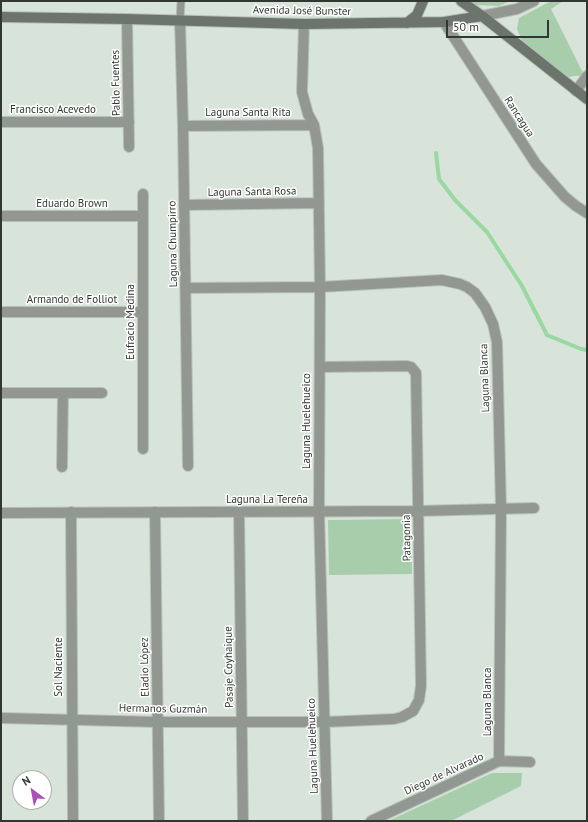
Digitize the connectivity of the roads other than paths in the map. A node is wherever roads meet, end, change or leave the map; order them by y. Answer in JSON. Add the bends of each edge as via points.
{"nodes":[{"id":1,"x":181,"y":1,"type":"edge"},
{"id":2,"x":423,"y":1,"type":"edge"},
{"id":3,"x":461,"y":1,"type":"edge"},
{"id":4,"x":534,"y":1,"type":"edge"},
{"id":5,"x":482,"y":16,"type":"junction"},
{"id":6,"x":1,"y":17,"type":"edge"},
{"id":7,"x":127,"y":19,"type":"junction"},
{"id":8,"x":180,"y":21,"type":"junction"},
{"id":9,"x":444,"y":22,"type":"junction"},
{"id":10,"x":407,"y":23,"type":"junction"},
{"id":11,"x":304,"y":24,"type":"junction"},
{"id":12,"x":587,"y":76,"type":"edge"},
{"id":13,"x":576,"y":91,"type":"junction"},
{"id":14,"x":587,"y":99,"type":"edge"},
{"id":15,"x":1,"y":122,"type":"edge"},
{"id":16,"x":129,"y":122,"type":"junction"},
{"id":17,"x":314,"y":125,"type":"junction"},
{"id":18,"x":183,"y":126,"type":"junction"},
{"id":19,"x":129,"y":147,"type":"dead end"},
{"id":20,"x":143,"y":194,"type":"dead end"},
{"id":21,"x":319,"y":203,"type":"junction"},
{"id":22,"x":184,"y":205,"type":"junction"},
{"id":23,"x":587,"y":213,"type":"edge"},
{"id":24,"x":1,"y":216,"type":"edge"},
{"id":25,"x":143,"y":216,"type":"junction"},
{"id":26,"x":320,"y":286,"type":"junction"},
{"id":27,"x":186,"y":288,"type":"junction"},
{"id":28,"x":1,"y":312,"type":"edge"},
{"id":29,"x":143,"y":312,"type":"junction"},
{"id":30,"x":320,"y":367,"type":"junction"},
{"id":31,"x":1,"y":393,"type":"edge"},
{"id":32,"x":63,"y":393,"type":"junction"},
{"id":33,"x":102,"y":393,"type":"dead end"},
{"id":34,"x":143,"y":449,"type":"dead end"},
{"id":35,"x":188,"y":466,"type":"dead end"},
{"id":36,"x":62,"y":467,"type":"dead end"},
{"id":37,"x":534,"y":508,"type":"dead end"},
{"id":38,"x":501,"y":509,"type":"junction"},
{"id":39,"x":319,"y":511,"type":"junction"},
{"id":40,"x":418,"y":511,"type":"junction"},
{"id":41,"x":71,"y":512,"type":"junction"},
{"id":42,"x":155,"y":512,"type":"junction"},
{"id":43,"x":239,"y":512,"type":"junction"},
{"id":44,"x":1,"y":513,"type":"edge"},
{"id":45,"x":1,"y":718,"type":"edge"},
{"id":46,"x":72,"y":719,"type":"junction"},
{"id":47,"x":158,"y":722,"type":"junction"},
{"id":48,"x":242,"y":722,"type":"junction"},
{"id":49,"x":325,"y":722,"type":"junction"},
{"id":50,"x":499,"y":761,"type":"junction"},
{"id":51,"x":530,"y":762,"type":"dead end"},
{"id":52,"x":73,"y":821,"type":"edge"},
{"id":53,"x":159,"y":821,"type":"edge"},
{"id":54,"x":244,"y":821,"type":"edge"},
{"id":55,"x":327,"y":821,"type":"edge"},
{"id":56,"x":371,"y":821,"type":"edge"}],
"edges":[{"from":1,"to":8,"type":"lane"},
{"from":2,"to":10,"type":"main road","via":[[417,15]]},
{"from":3,"to":5,"type":"main road"},
{"from":4,"to":5,"type":"street","via":[[518,9]]},
{"from":5,"to":9,"type":"main road","name":"Avenida José Bunster"},
{"from":5,"to":13,"type":"main road"},
{"from":6,"to":7,"type":"main road","name":"Avenida José Bunster"},
{"from":7,"to":8,"type":"main road","name":"Avenida José Bunster"},
{"from":7,"to":16,"type":"street","name":"Pablo Fuentes"},
{"from":8,"to":11,"type":"main road","name":"Avenida José Bunster"},
{"from":8,"to":18,"type":"street","name":"Laguna Chumpirro"},
{"from":9,"to":10,"type":"main road","name":"Avenida José Bunster"},
{"from":9,"to":23,"type":"street","name":"Rancagua","via":[[536,164],[565,197]]},
{"from":10,"to":11,"type":"main road","name":"Avenida José Bunster"},
{"from":11,"to":17,"type":"street","name":"Laguna Huelehueico","via":[[302,92]]},
{"from":12,"to":13,"type":"street"},
{"from":13,"to":14,"type":"main road"},
{"from":15,"to":16,"type":"street","name":"Francisco Acevedo"},
{"from":16,"to":19,"type":"street","name":"Pablo Fuentes"},
{"from":17,"to":18,"type":"street","name":"Laguna Santa Rita"},
{"from":17,"to":21,"type":"street","name":"Laguna Huelehueico","via":[[318,148]]},
{"from":18,"to":22,"type":"street","name":"Laguna Chumpirro"},
{"from":20,"to":25,"type":"street","name":"Eufracio Medina"},
{"from":21,"to":22,"type":"street","name":"Laguna Santa Rosa"},
{"from":21,"to":26,"type":"street","name":"Laguna Huelehueico"},
{"from":22,"to":27,"type":"street","name":"Laguna Chumpirro"},
{"from":24,"to":25,"type":"street","name":"Eduardo Brown"},
{"from":25,"to":29,"type":"street","name":"Eufracio Medina"},
{"from":26,"to":27,"type":"street","name":"Laguna Blanca"},
{"from":26,"to":30,"type":"street","name":"Laguna Huelehueico"},
{"from":26,"to":38,"type":"street","name":"Laguna Blanca","via":[[442,280],[460,284],[475,293],[493,324],[497,342]]},
{"from":27,"to":35,"type":"street","name":"Laguna Chumpirro"},
{"from":28,"to":29,"type":"street","name":"Armando de Folliot"},
{"from":29,"to":34,"type":"street","name":"Eufracio Medina"},
{"from":30,"to":39,"type":"street","name":"Laguna Huelehueico"},
{"from":30,"to":40,"type":"street","name":"Patagonia","via":[[407,366],[414,369],[417,377]]},
{"from":31,"to":32,"type":"street"},
{"from":32,"to":33,"type":"street"},
{"from":32,"to":36,"type":"street"},
{"from":37,"to":38,"type":"street","name":"Laguna La Tereña"},
{"from":38,"to":40,"type":"street","name":"Laguna La Tereña"},
{"from":38,"to":50,"type":"street","name":"Laguna Blanca"},
{"from":39,"to":40,"type":"street","name":"Laguna La Tereña"},
{"from":39,"to":43,"type":"street","name":"Laguna La Tereña"},
{"from":39,"to":49,"type":"street","name":"Laguna Huelehueico"},
{"from":40,"to":49,"type":"street","name":"Patagonia","via":[[421,686],[416,706],[408,714],[394,719]]},
{"from":41,"to":42,"type":"street","name":"Laguna La Tereña"},
{"from":41,"to":44,"type":"street","name":"Laguna La Tereña"},
{"from":41,"to":46,"type":"street","name":"Sol Naciente"},
{"from":42,"to":43,"type":"street","name":"Laguna La Tereña"},
{"from":42,"to":47,"type":"street","name":"Eladio López"},
{"from":43,"to":48,"type":"street","name":"Pasaje Coyhaique"},
{"from":45,"to":46,"type":"street","name":"Hermanos Guzmán"},
{"from":46,"to":47,"type":"street","name":"Hermanos Guzmán"},
{"from":46,"to":52,"type":"street","name":"Sol Naciente"},
{"from":47,"to":48,"type":"street","name":"Hermanos Guzmán"},
{"from":47,"to":53,"type":"street","name":"Eladio López"},
{"from":48,"to":49,"type":"street","name":"Hermanos Guzmán"},
{"from":48,"to":54,"type":"street","name":"Pasaje Coyhaique"},
{"from":49,"to":55,"type":"street","name":"Laguna Huelehueico"},
{"from":50,"to":51,"type":"street","name":"Diego de Alvarado"},
{"from":50,"to":56,"type":"street","name":"Diego de Alvarado"}]}
